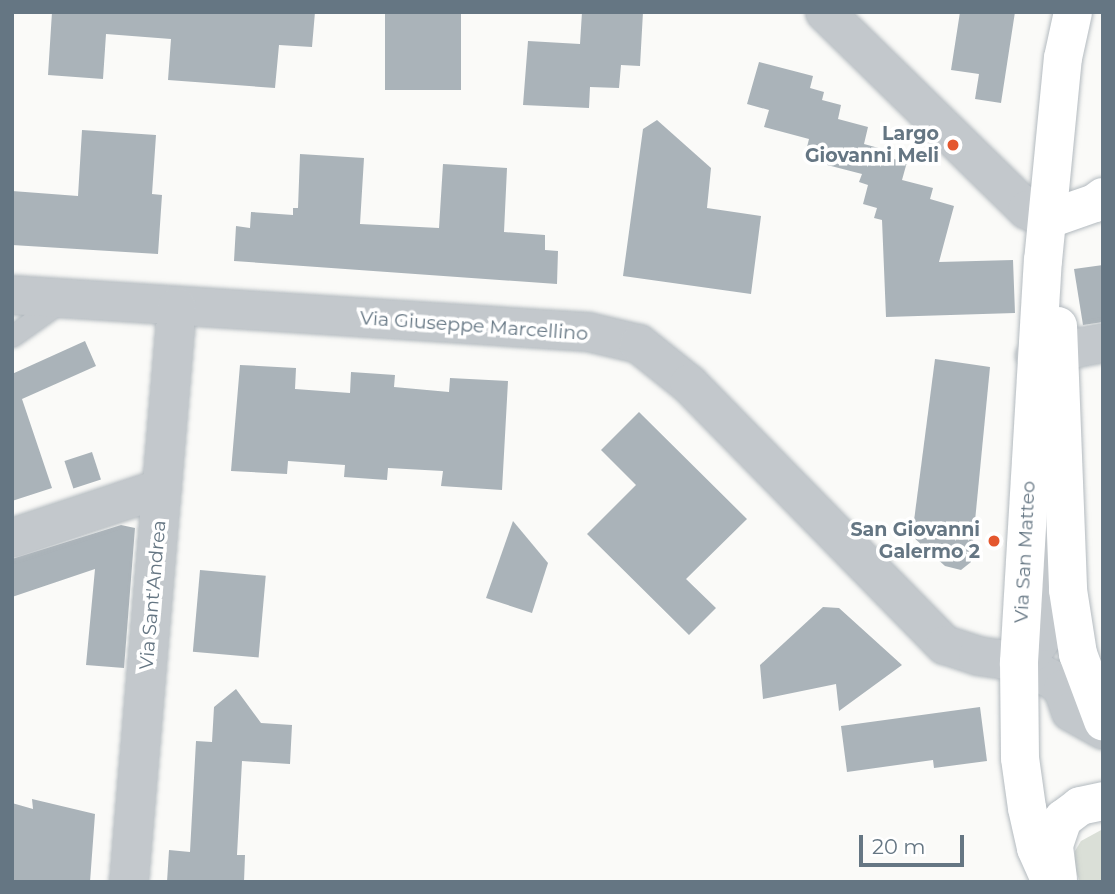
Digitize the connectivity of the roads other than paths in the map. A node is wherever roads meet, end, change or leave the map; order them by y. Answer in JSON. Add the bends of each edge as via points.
{"nodes":[{"id":1,"x":825,"y":12,"type":"edge"},
{"id":2,"x":1073,"y":12,"type":"edge"},
{"id":3,"x":1103,"y":197,"type":"edge"},
{"id":4,"x":1049,"y":219,"type":"junction"},
{"id":5,"x":12,"y":295,"type":"edge"},
{"id":6,"x":64,"y":299,"type":"junction"},
{"id":7,"x":177,"y":307,"type":"junction"},
{"id":8,"x":12,"y":336,"type":"edge"},
{"id":9,"x":1103,"y":343,"type":"edge"},
{"id":10,"x":1048,"y":354,"type":"junction"},
{"id":11,"x":162,"y":488,"type":"junction"},
{"id":12,"x":1065,"y":516,"type":"junction"},
{"id":13,"x":12,"y":538,"type":"edge"},
{"id":14,"x":1019,"y":663,"type":"junction"},
{"id":15,"x":1103,"y":721,"type":"edge"},
{"id":16,"x":1103,"y":730,"type":"edge"},
{"id":17,"x":1103,"y":800,"type":"edge"},
{"id":18,"x":129,"y":882,"type":"edge"},
{"id":19,"x":1051,"y":882,"type":"edge"},
{"id":20,"x":1058,"y":882,"type":"edge"}],
"edges":[{"from":1,"to":4,"type":"street","via":[[1027,210]]},
{"from":2,"to":4,"type":"street","name":"Via San Matteo","via":[[1063,58]]},
{"from":3,"to":4,"type":"street"},
{"from":4,"to":10,"type":"street","name":"Via San Matteo"},
{"from":5,"to":6,"type":"street","name":"Via Giuseppe Marcellino"},
{"from":6,"to":7,"type":"street","name":"Via Giuseppe Marcellino"},
{"from":6,"to":8,"type":"lane"},
{"from":7,"to":11,"type":"street","name":"Via Sant'Andrea"},
{"from":7,"to":14,"type":"street","name":"Via Giuseppe Marcellino","via":[[588,332],[639,344],[689,384],[946,645]]},
{"from":9,"to":10,"type":"street"},
{"from":10,"to":12,"type":"street","name":"Via San Matteo"},
{"from":10,"to":14,"type":"street","name":"Via San Matteo"},
{"from":11,"to":13,"type":"street"},
{"from":11,"to":18,"type":"street","name":"Via Sant'Andrea"},
{"from":12,"to":14,"type":"street","via":[[1047,534],[1046,632]]},
{"from":12,"to":15,"type":"street","name":"Via San Matteo","via":[[1068,590],[1078,654]]},
{"from":14,"to":16,"type":"street","name":"Via Giuseppe Marcellino","via":[[1053,680],[1063,689],[1071,712]]},
{"from":14,"to":19,"type":"street","name":"Via San Matteo","via":[[1020,758],[1027,808],[1036,848]]},
{"from":17,"to":20,"type":"street","via":[[1080,806],[1063,819],[1054,845]]}]}
